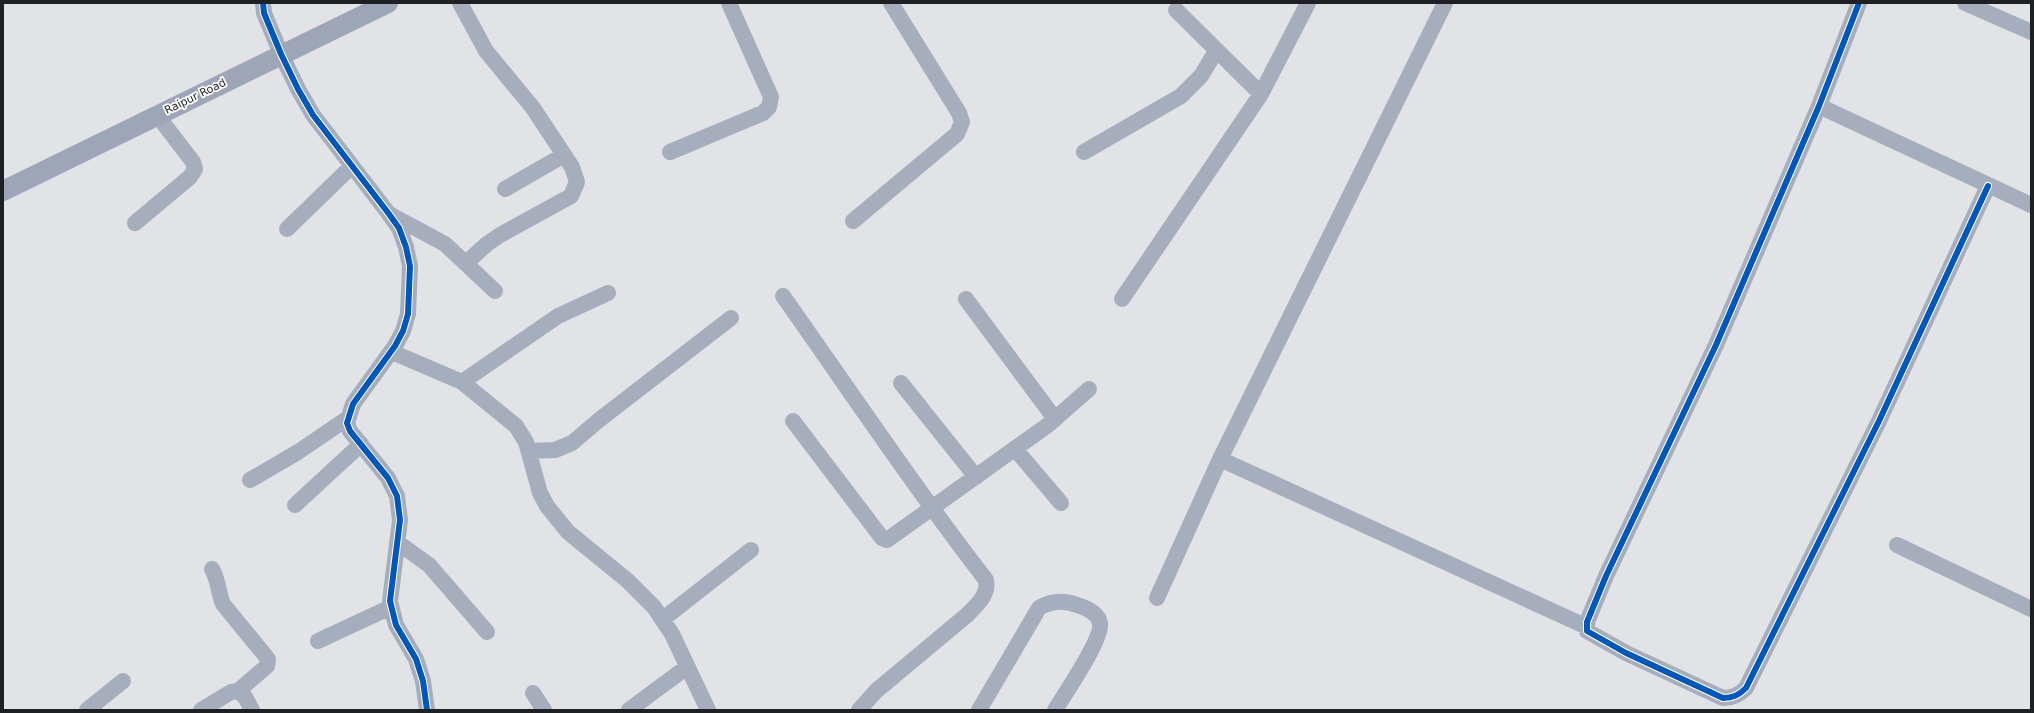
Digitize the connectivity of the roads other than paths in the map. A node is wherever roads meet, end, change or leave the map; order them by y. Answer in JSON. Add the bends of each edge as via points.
{"nodes":[{"id":1,"x":263,"y":3,"type":"edge"},
{"id":2,"x":388,"y":3,"type":"edge"},
{"id":3,"x":460,"y":3,"type":"edge"},
{"id":4,"x":730,"y":3,"type":"edge"},
{"id":5,"x":891,"y":3,"type":"edge"},
{"id":6,"x":1308,"y":3,"type":"edge"},
{"id":7,"x":1445,"y":3,"type":"edge"},
{"id":8,"x":1859,"y":3,"type":"edge"},
{"id":9,"x":1965,"y":3,"type":"edge"},
{"id":10,"x":1176,"y":10,"type":"dead end"},
{"id":11,"x":2031,"y":32,"type":"edge"},
{"id":12,"x":1216,"y":52,"type":"junction"},
{"id":13,"x":281,"y":54,"type":"junction"},
{"id":14,"x":1261,"y":94,"type":"junction"},
{"id":15,"x":1819,"y":106,"type":"junction"},
{"id":16,"x":157,"y":115,"type":"junction"},
{"id":17,"x":670,"y":152,"type":"dead end"},
{"id":18,"x":1084,"y":152,"type":"dead end"},
{"id":19,"x":564,"y":155,"type":"junction"},
{"id":20,"x":352,"y":166,"type":"junction"},
{"id":21,"x":1988,"y":186,"type":"junction"},
{"id":22,"x":505,"y":189,"type":"dead end"},
{"id":23,"x":3,"y":191,"type":"edge"},
{"id":24,"x":2031,"y":205,"type":"edge"},
{"id":25,"x":389,"y":214,"type":"junction"},
{"id":26,"x":853,"y":221,"type":"dead end"},
{"id":27,"x":135,"y":223,"type":"dead end"},
{"id":28,"x":287,"y":229,"type":"dead end"},
{"id":29,"x":466,"y":263,"type":"junction"},
{"id":30,"x":495,"y":291,"type":"dead end"},
{"id":31,"x":608,"y":293,"type":"dead end"},
{"id":32,"x":782,"y":296,"type":"dead end"},
{"id":33,"x":966,"y":299,"type":"dead end"},
{"id":34,"x":1122,"y":299,"type":"dead end"},
{"id":35,"x":731,"y":318,"type":"dead end"},
{"id":36,"x":392,"y":352,"type":"junction"},
{"id":37,"x":462,"y":382,"type":"junction"},
{"id":38,"x":901,"y":383,"type":"dead end"},
{"id":39,"x":1089,"y":389,"type":"dead end"},
{"id":40,"x":348,"y":418,"type":"junction"},
{"id":41,"x":1055,"y":419,"type":"junction"},
{"id":42,"x":793,"y":421,"type":"dead end"},
{"id":43,"x":361,"y":444,"type":"junction"},
{"id":44,"x":1014,"y":449,"type":"junction"},
{"id":45,"x":529,"y":451,"type":"junction"},
{"id":46,"x":1220,"y":458,"type":"junction"},
{"id":47,"x":976,"y":477,"type":"junction"},
{"id":48,"x":250,"y":480,"type":"dead end"},
{"id":49,"x":1061,"y":503,"type":"dead end"},
{"id":50,"x":295,"y":505,"type":"dead end"},
{"id":51,"x":931,"y":509,"type":"junction"},
{"id":52,"x":397,"y":542,"type":"junction"},
{"id":53,"x":1897,"y":544,"type":"dead end"},
{"id":54,"x":751,"y":550,"type":"dead end"},
{"id":55,"x":212,"y":569,"type":"dead end"},
{"id":56,"x":1157,"y":598,"type":"dead end"},
{"id":57,"x":391,"y":607,"type":"junction"},
{"id":58,"x":2031,"y":609,"type":"edge"},
{"id":59,"x":663,"y":619,"type":"junction"},
{"id":60,"x":1585,"y":626,"type":"junction"},
{"id":61,"x":487,"y":632,"type":"dead end"},
{"id":62,"x":318,"y":641,"type":"dead end"},
{"id":63,"x":687,"y":667,"type":"junction"},
{"id":64,"x":122,"y":681,"type":"dead end"},
{"id":65,"x":238,"y":691,"type":"junction"},
{"id":66,"x":534,"y":693,"type":"dead end"},
{"id":67,"x":87,"y":710,"type":"edge"},
{"id":68,"x":201,"y":710,"type":"edge"},
{"id":69,"x":252,"y":710,"type":"edge"},
{"id":70,"x":427,"y":710,"type":"edge"},
{"id":71,"x":544,"y":710,"type":"edge"},
{"id":72,"x":629,"y":710,"type":"edge"},
{"id":73,"x":708,"y":710,"type":"edge"},
{"id":74,"x":859,"y":710,"type":"edge"},
{"id":75,"x":979,"y":710,"type":"edge"},
{"id":76,"x":1055,"y":710,"type":"edge"}],
"edges":[{"from":1,"to":13,"type":"street","via":[[264,12]]},
{"from":2,"to":13,"type":"main road","name":"Raipur Road"},
{"from":3,"to":19,"type":"street","via":[[486,51],[532,108]]},
{"from":4,"to":17,"type":"street","via":[[771,97],[770,106],[763,113]]},
{"from":5,"to":26,"type":"street","via":[[959,113],[962,122],[957,134]]},
{"from":6,"to":14,"type":"street"},
{"from":7,"to":46,"type":"street"},
{"from":8,"to":15,"type":"street"},
{"from":9,"to":11,"type":"street"},
{"from":10,"to":12,"type":"street"},
{"from":12,"to":14,"type":"street"},
{"from":12,"to":18,"type":"street","via":[[1201,76],[1181,96]]},
{"from":13,"to":16,"type":"main road","name":"Raipur Road"},
{"from":13,"to":20,"type":"street","via":[[313,115]]},
{"from":14,"to":34,"type":"street"},
{"from":15,"to":21,"type":"street"},
{"from":15,"to":60,"type":"street","via":[[1716,345],[1606,576]]},
{"from":16,"to":23,"type":"main road","name":"Raipur Road"},
{"from":16,"to":27,"type":"street","via":[[193,162],[195,169],[190,177]]},
{"from":19,"to":22,"type":"street"},
{"from":19,"to":29,"type":"street","via":[[577,182],[571,196],[500,235]]},
{"from":20,"to":25,"type":"street"},
{"from":20,"to":28,"type":"street"},
{"from":21,"to":24,"type":"street"},
{"from":21,"to":60,"type":"street","via":[[1879,421],[1746,688],[1739,695],[1723,698],[1626,653],[1591,634]]},
{"from":25,"to":29,"type":"street","via":[[445,244]]},
{"from":25,"to":36,"type":"street","via":[[401,234],[410,266],[406,323]]},
{"from":29,"to":30,"type":"street"},
{"from":31,"to":37,"type":"street","via":[[558,316]]},
{"from":32,"to":51,"type":"street"},
{"from":33,"to":41,"type":"street"},
{"from":35,"to":45,"type":"street","via":[[572,443],[555,450]]},
{"from":36,"to":37,"type":"street"},
{"from":36,"to":40,"type":"street","via":[[353,404]]},
{"from":37,"to":45,"type":"street","via":[[522,432]]},
{"from":38,"to":47,"type":"street"},
{"from":39,"to":41,"type":"street"},
{"from":40,"to":43,"type":"street","via":[[348,427]]},
{"from":40,"to":48,"type":"street","via":[[298,452]]},
{"from":41,"to":44,"type":"street"},
{"from":42,"to":51,"type":"street","via":[[883,539],[888,540]]},
{"from":43,"to":50,"type":"street"},
{"from":43,"to":52,"type":"street","via":[[388,478],[397,496],[400,520]]},
{"from":44,"to":47,"type":"street"},
{"from":44,"to":49,"type":"street"},
{"from":45,"to":59,"type":"street","via":[[540,493],[556,519],[568,532],[628,581]]},
{"from":46,"to":56,"type":"street"},
{"from":46,"to":60,"type":"street"},
{"from":47,"to":51,"type":"street"},
{"from":51,"to":74,"type":"street","via":[[986,580],[986,592],[967,615],[876,691]]},
{"from":52,"to":57,"type":"street","via":[[390,587]]},
{"from":52,"to":61,"type":"street","via":[[429,565]]},
{"from":53,"to":58,"type":"street"},
{"from":54,"to":59,"type":"street"},
{"from":55,"to":65,"type":"street","via":[[217,578],[223,604],[268,659],[267,666]]},
{"from":57,"to":62,"type":"street"},
{"from":57,"to":70,"type":"street","via":[[396,625],[416,659],[424,681]]},
{"from":59,"to":63,"type":"street"},
{"from":63,"to":72,"type":"street"},
{"from":63,"to":73,"type":"street"},
{"from":64,"to":67,"type":"street"},
{"from":65,"to":68,"type":"street","via":[[231,692]]},
{"from":65,"to":69,"type":"street","via":[[245,697]]},
{"from":66,"to":71,"type":"street"},
{"from":75,"to":76,"type":"street","via":[[1039,608],[1048,602],[1063,602],[1092,611],[1101,625],[1094,646]]}]}
